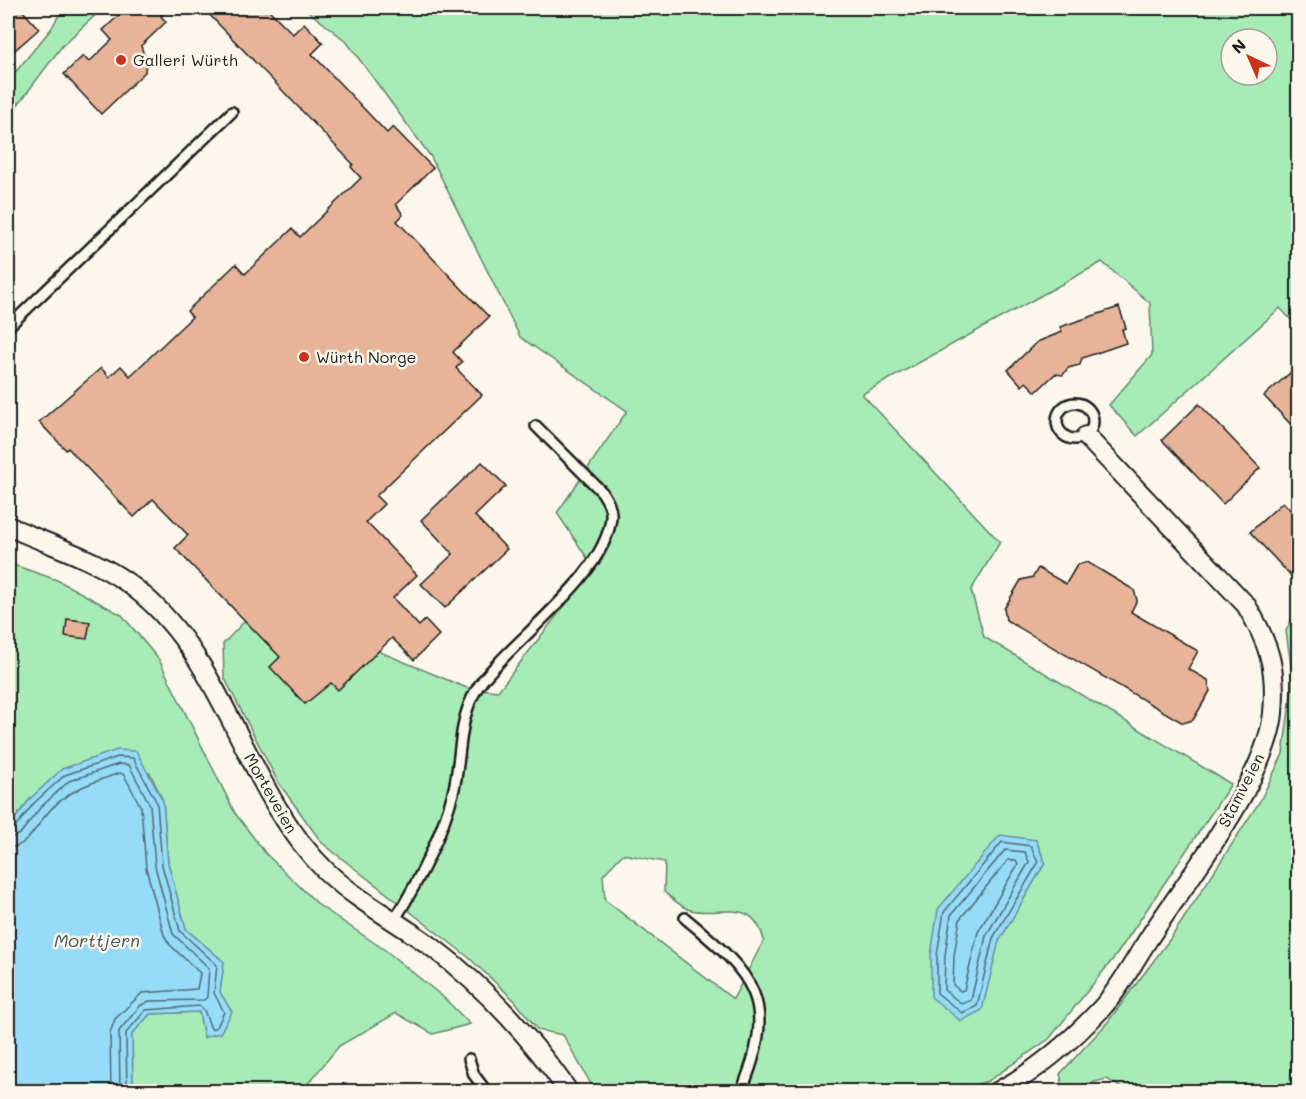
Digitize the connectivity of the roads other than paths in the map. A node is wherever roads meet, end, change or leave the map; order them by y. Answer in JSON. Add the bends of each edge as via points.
{"nodes":[{"id":1,"x":232,"y":112,"type":"dead end"},
{"id":2,"x":8,"y":327,"type":"edge"},
{"id":3,"x":536,"y":426,"type":"dead end"},
{"id":4,"x":1086,"y":435,"type":"junction"},
{"id":5,"x":8,"y":526,"type":"edge"},
{"id":6,"x":685,"y":918,"type":"dead end"},
{"id":7,"x":394,"y":921,"type":"junction"},
{"id":8,"x":469,"y":1059,"type":"dead end"},
{"id":9,"x":568,"y":1091,"type":"edge"},
{"id":10,"x":487,"y":1092,"type":"edge"},
{"id":11,"x":741,"y":1092,"type":"edge"},
{"id":12,"x":997,"y":1092,"type":"edge"}],
"edges":[{"from":1,"to":2,"type":"lane"},
{"from":3,"to":7,"type":"lane","via":[[602,492],[611,517],[588,570],[474,693],[462,724],[457,771],[445,816],[418,879]]},
{"from":4,"to":4,"type":"lane","via":[[1093,417],[1088,408],[1079,403],[1064,406],[1056,419],[1063,435],[1079,439]]},
{"from":4,"to":12,"type":"street","name":"Stamveien","via":[[1246,605],[1264,635],[1274,671],[1273,715],[1260,760],[1230,815],[1102,1008],[1054,1055]]},
{"from":5,"to":7,"type":"street","name":"Morteveien","via":[[105,568],[160,611],[197,658],[273,801],[298,839],[337,881]]},
{"from":6,"to":11,"type":"lane","via":[[738,965],[757,998],[760,1013],[755,1053]]},
{"from":7,"to":9,"type":"street","name":"Morteveien","via":[[448,959],[482,990],[537,1049]]},
{"from":8,"to":10,"type":"lane","via":[[474,1075]]}]}
